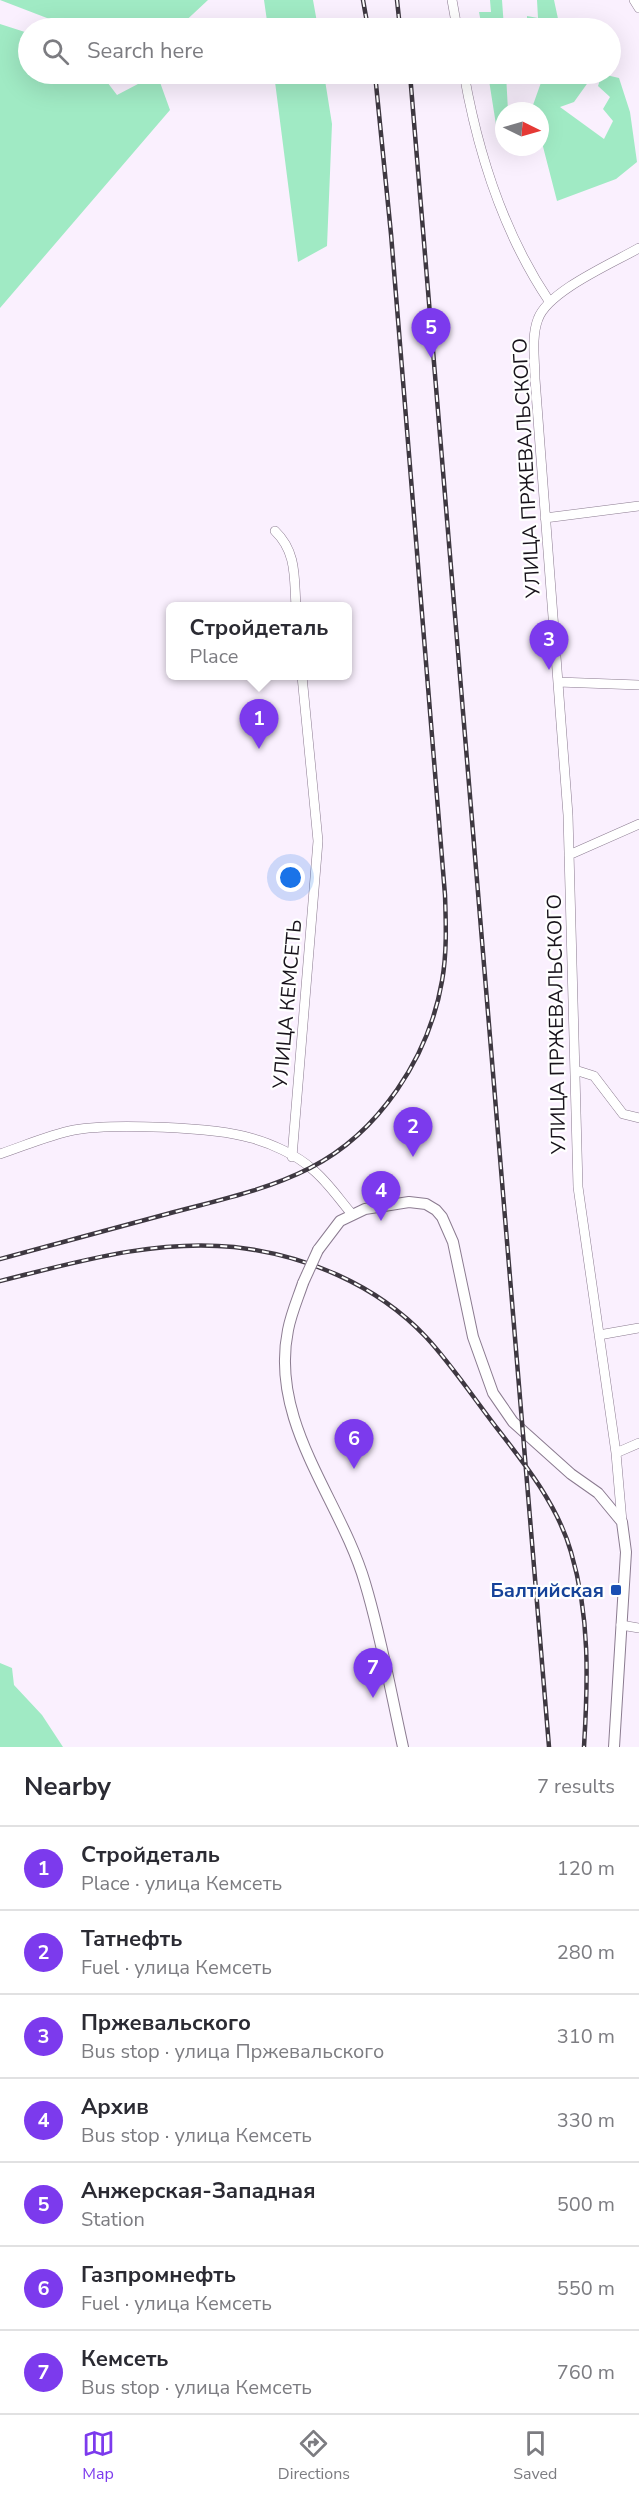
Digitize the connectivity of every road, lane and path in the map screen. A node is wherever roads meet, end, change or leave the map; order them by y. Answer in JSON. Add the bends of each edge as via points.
{"nodes":[{"id":1,"x":452,"y":0,"type":"edge"},
{"id":2,"x":634,"y":0,"type":"edge"},
{"id":3,"x":639,"y":8,"type":"edge"},
{"id":4,"x":455,"y":18,"type":"edge"},
{"id":5,"x":466,"y":84,"type":"edge"},
{"id":6,"x":639,"y":248,"type":"edge"},
{"id":7,"x":549,"y":301,"type":"junction"},
{"id":8,"x":639,"y":506,"type":"edge"},
{"id":9,"x":545,"y":518,"type":"junction"},
{"id":10,"x":275,"y":531,"type":"dead end"},
{"id":11,"x":296,"y":602,"type":"edge"},
{"id":12,"x":302,"y":680,"type":"edge"},
{"id":13,"x":558,"y":682,"type":"junction"},
{"id":14,"x":639,"y":685,"type":"edge"},
{"id":15,"x":639,"y":824,"type":"edge"},
{"id":16,"x":569,"y":855,"type":"junction"},
{"id":17,"x":575,"y":1070,"type":"junction"},
{"id":18,"x":639,"y":1118,"type":"edge"},
{"id":19,"x":0,"y":1154,"type":"edge"},
{"id":20,"x":288,"y":1154,"type":"junction"},
{"id":21,"x":351,"y":1213,"type":"junction"},
{"id":22,"x":639,"y":1328,"type":"edge"},
{"id":23,"x":599,"y":1335,"type":"junction"},
{"id":24,"x":639,"y":1443,"type":"edge"},
{"id":25,"x":616,"y":1453,"type":"junction"},
{"id":26,"x":622,"y":1522,"type":"junction"},
{"id":27,"x":621,"y":1625,"type":"junction"},
{"id":28,"x":639,"y":1628,"type":"edge"},
{"id":29,"x":403,"y":1747,"type":"edge"},
{"id":30,"x":614,"y":1747,"type":"edge"}],
"edges":[{"from":1,"to":4,"type":"street"},
{"from":2,"to":3,"type":"street"},
{"from":5,"to":7,"type":"street","via":[[480,145],[509,226]]},
{"from":6,"to":7,"type":"street"},
{"from":7,"to":9,"type":"street","name":"УЛИЦА ПРЖЕВАЛЬСКОГО","via":[[538,319],[535,339]]},
{"from":8,"to":9,"type":"street"},
{"from":9,"to":13,"type":"street","name":"УЛИЦА ПРЖЕВАЛЬСКОГО"},
{"from":10,"to":11,"type":"street","via":[[288,543]]},
{"from":12,"to":20,"type":"street","name":"УЛИЦА КЕМСЕТЬ","via":[[318,841]]},
{"from":13,"to":14,"type":"street"},
{"from":13,"to":16,"type":"street","name":"УЛИЦА ПРЖЕВАЛЬСКОГО"},
{"from":15,"to":16,"type":"street"},
{"from":16,"to":17,"type":"street","name":"УЛИЦА ПРЖЕВАЛЬСКОГО"},
{"from":17,"to":18,"type":"street","via":[[594,1076],[623,1114]]},
{"from":17,"to":23,"type":"street","name":"УЛИЦА ПРЖЕВАЛЬСКОГО","via":[[578,1187]]},
{"from":19,"to":20,"type":"street","via":[[59,1133],[88,1128],[237,1135]]},
{"from":20,"to":21,"type":"street","via":[[311,1168]]},
{"from":21,"to":26,"type":"main road","via":[[409,1202],[426,1204],[442,1217],[453,1242],[472,1337],[493,1393],[513,1422],[598,1494]]},
{"from":21,"to":29,"type":"main road","bridge":true,"via":[[330,1230],[303,1282],[288,1330],[286,1373],[293,1414],[307,1454],[365,1582]]},
{"from":22,"to":23,"type":"street"},
{"from":23,"to":25,"type":"street","name":"УЛИЦА ПРЖЕВАЛЬСКОГО"},
{"from":24,"to":25,"type":"street"},
{"from":25,"to":26,"type":"street","name":"УЛИЦА ПРЖЕВАЛЬСКОГО"},
{"from":26,"to":27,"type":"main road","name":"УЛИЦА ПРЖЕВАЛЬСКОГО","via":[[626,1552]]},
{"from":27,"to":28,"type":"street"},
{"from":27,"to":30,"type":"main road","name":"УЛИЦА ПРЖЕВАЛЬСКОГО"}]}
